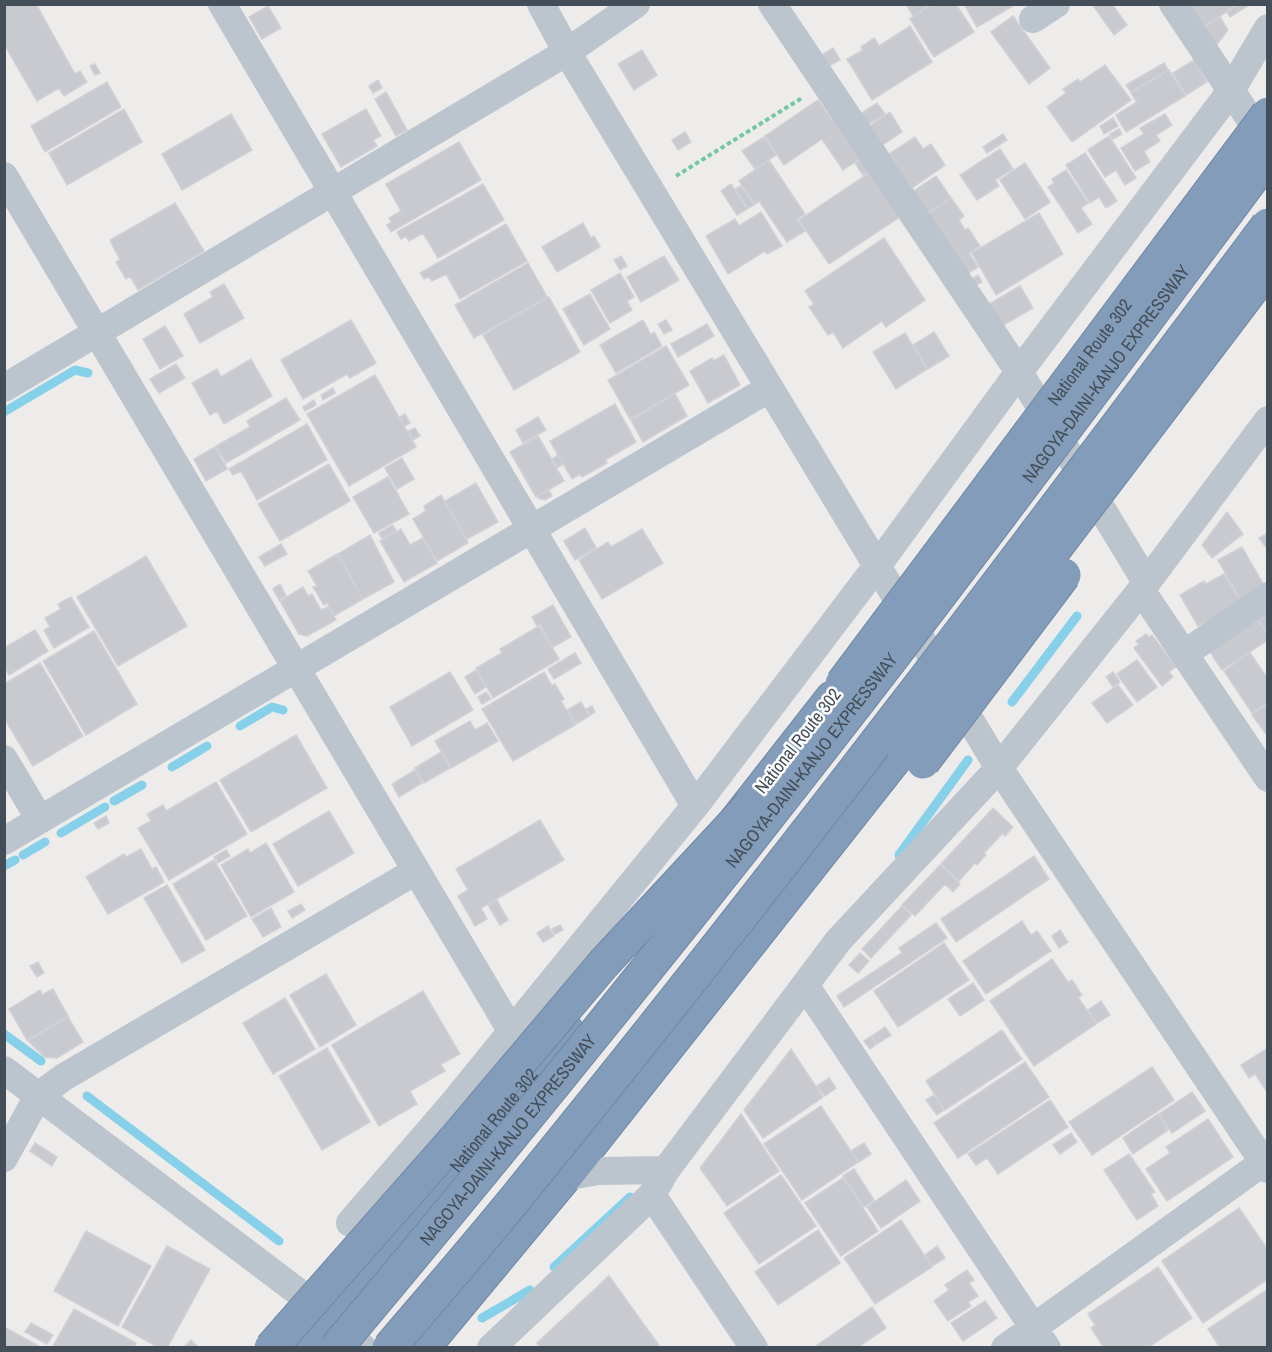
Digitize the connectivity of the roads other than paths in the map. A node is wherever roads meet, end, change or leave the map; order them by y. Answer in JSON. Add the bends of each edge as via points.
{"nodes":[{"id":1,"x":222,"y":4,"type":"edge"},
{"id":2,"x":541,"y":4,"type":"edge"},
{"id":3,"x":636,"y":4,"type":"edge"},
{"id":4,"x":772,"y":4,"type":"edge"},
{"id":5,"x":1173,"y":4,"type":"edge"},
{"id":6,"x":1268,"y":28,"type":"edge"},
{"id":7,"x":567,"y":52,"type":"junction"},
{"id":8,"x":1230,"y":92,"type":"junction"},
{"id":9,"x":1268,"y":114,"type":"edge"},
{"id":10,"x":1268,"y":146,"type":"edge"},
{"id":11,"x":1268,"y":157,"type":"edge"},
{"id":12,"x":4,"y":177,"type":"edge"},
{"id":13,"x":333,"y":193,"type":"junction"},
{"id":14,"x":1268,"y":225,"type":"edge"},
{"id":15,"x":1268,"y":267,"type":"edge"},
{"id":16,"x":1268,"y":305,"type":"edge"},
{"id":17,"x":98,"y":333,"type":"junction"},
{"id":18,"x":1019,"y":372,"type":"junction"},
{"id":19,"x":4,"y":388,"type":"edge"},
{"id":20,"x":770,"y":388,"type":"junction"},
{"id":21,"x":1268,"y":420,"type":"edge"},
{"id":22,"x":1054,"y":444,"type":"junction"},
{"id":23,"x":531,"y":530,"type":"junction"},
{"id":24,"x":877,"y":567,"type":"junction"},
{"id":25,"x":1144,"y":586,"type":"junction"},
{"id":26,"x":1268,"y":596,"type":"edge"},
{"id":27,"x":1184,"y":654,"type":"junction"},
{"id":28,"x":296,"y":668,"type":"junction"},
{"id":29,"x":913,"y":756,"type":"junction"},
{"id":30,"x":4,"y":759,"type":"edge"},
{"id":31,"x":999,"y":768,"type":"junction"},
{"id":32,"x":1268,"y":778,"type":"edge"},
{"id":33,"x":695,"y":806,"type":"junction"},
{"id":34,"x":40,"y":820,"type":"junction"},
{"id":35,"x":4,"y":841,"type":"edge"},
{"id":36,"x":416,"y":871,"type":"junction"},
{"id":37,"x":805,"y":985,"type":"junction"},
{"id":38,"x":512,"y":1032,"type":"junction"},
{"id":39,"x":4,"y":1070,"type":"edge"},
{"id":40,"x":38,"y":1096,"type":"junction"},
{"id":41,"x":450,"y":1107,"type":"junction"},
{"id":42,"x":4,"y":1158,"type":"edge"},
{"id":43,"x":1266,"y":1163,"type":"edge"},
{"id":44,"x":666,"y":1170,"type":"junction"},
{"id":45,"x":565,"y":1177,"type":"junction"},
{"id":46,"x":442,"y":1184,"type":"junction"},
{"id":47,"x":652,"y":1195,"type":"junction"},
{"id":48,"x":350,"y":1223,"type":"dead end"},
{"id":49,"x":330,"y":1316,"type":"junction"},
{"id":50,"x":1040,"y":1337,"type":"edge"},
{"id":51,"x":271,"y":1347,"type":"edge"},
{"id":52,"x":303,"y":1347,"type":"edge"},
{"id":53,"x":336,"y":1347,"type":"edge"},
{"id":54,"x":363,"y":1347,"type":"edge"},
{"id":55,"x":389,"y":1347,"type":"edge"},
{"id":56,"x":423,"y":1347,"type":"edge"},
{"id":57,"x":492,"y":1347,"type":"edge"},
{"id":58,"x":754,"y":1347,"type":"edge"},
{"id":59,"x":1005,"y":1347,"type":"edge"}],
"edges":[{"from":1,"to":13,"type":"street"},
{"from":2,"to":7,"type":"street"},
{"from":3,"to":7,"type":"street"},
{"from":4,"to":18,"type":"street"},
{"from":5,"to":8,"type":"street"},
{"from":6,"to":8,"type":"street"},
{"from":7,"to":13,"type":"street"},
{"from":7,"to":20,"type":"street"},
{"from":8,"to":10,"type":"street"},
{"from":8,"to":18,"type":"street"},
{"from":9,"to":46,"type":"highway","name":"National Route 302","bridge":true,"via":[[832,698]]},
{"from":11,"to":22,"type":"highway","name":"NAGOYA-DAINI-KANJO EXPRESSWAY","bridge":true},
{"from":12,"to":17,"type":"street"},
{"from":13,"to":17,"type":"street"},
{"from":13,"to":23,"type":"street"},
{"from":14,"to":55,"type":"highway","bridge":true,"via":[[854,772],[526,1185]]},
{"from":15,"to":29,"type":"highway","bridge":true},
{"from":16,"to":29,"type":"highway","bridge":true},
{"from":17,"to":19,"type":"street"},
{"from":17,"to":28,"type":"street"},
{"from":18,"to":24,"type":"street"},
{"from":18,"to":25,"type":"street"},
{"from":20,"to":23,"type":"street"},
{"from":20,"to":24,"type":"street"},
{"from":21,"to":25,"type":"street"},
{"from":22,"to":51,"type":"highway","bridge":true,"via":[[1017,483],[785,769],[604,963]]},
{"from":22,"to":53,"type":"highway","name":"NAGOYA-DAINI-KANJO EXPRESSWAY","bridge":true,"via":[[665,948]]},
{"from":23,"to":28,"type":"street"},
{"from":23,"to":33,"type":"street"},
{"from":24,"to":31,"type":"street"},
{"from":24,"to":33,"type":"street"},
{"from":25,"to":27,"type":"street"},
{"from":25,"to":31,"type":"street"},
{"from":26,"to":27,"type":"street"},
{"from":27,"to":32,"type":"street"},
{"from":28,"to":34,"type":"street"},
{"from":28,"to":36,"type":"street"},
{"from":29,"to":45,"type":"highway","via":[[709,997]]},
{"from":30,"to":34,"type":"street"},
{"from":31,"to":37,"type":"street","via":[[838,941]]},
{"from":31,"to":43,"type":"street"},
{"from":33,"to":38,"type":"street"},
{"from":34,"to":35,"type":"street"},
{"from":36,"to":38,"type":"street"},
{"from":36,"to":40,"type":"street","via":[[64,1077]]},
{"from":37,"to":44,"type":"street"},
{"from":37,"to":50,"type":"street"},
{"from":38,"to":41,"type":"street"},
{"from":39,"to":40,"type":"street"},
{"from":40,"to":42,"type":"street"},
{"from":40,"to":49,"type":"street"},
{"from":41,"to":46,"type":"street"},
{"from":41,"to":48,"type":"street"},
{"from":43,"to":50,"type":"street"},
{"from":44,"to":45,"type":"street","via":[[598,1171]]},
{"from":44,"to":47,"type":"street"},
{"from":45,"to":56,"type":"highway"},
{"from":46,"to":49,"type":"highway","name":"National Route 302"},
{"from":47,"to":57,"type":"street"},
{"from":47,"to":58,"type":"street"},
{"from":49,"to":52,"type":"highway","name":"National Route 302"},
{"from":49,"to":54,"type":"street"},
{"from":50,"to":59,"type":"street"}]}
